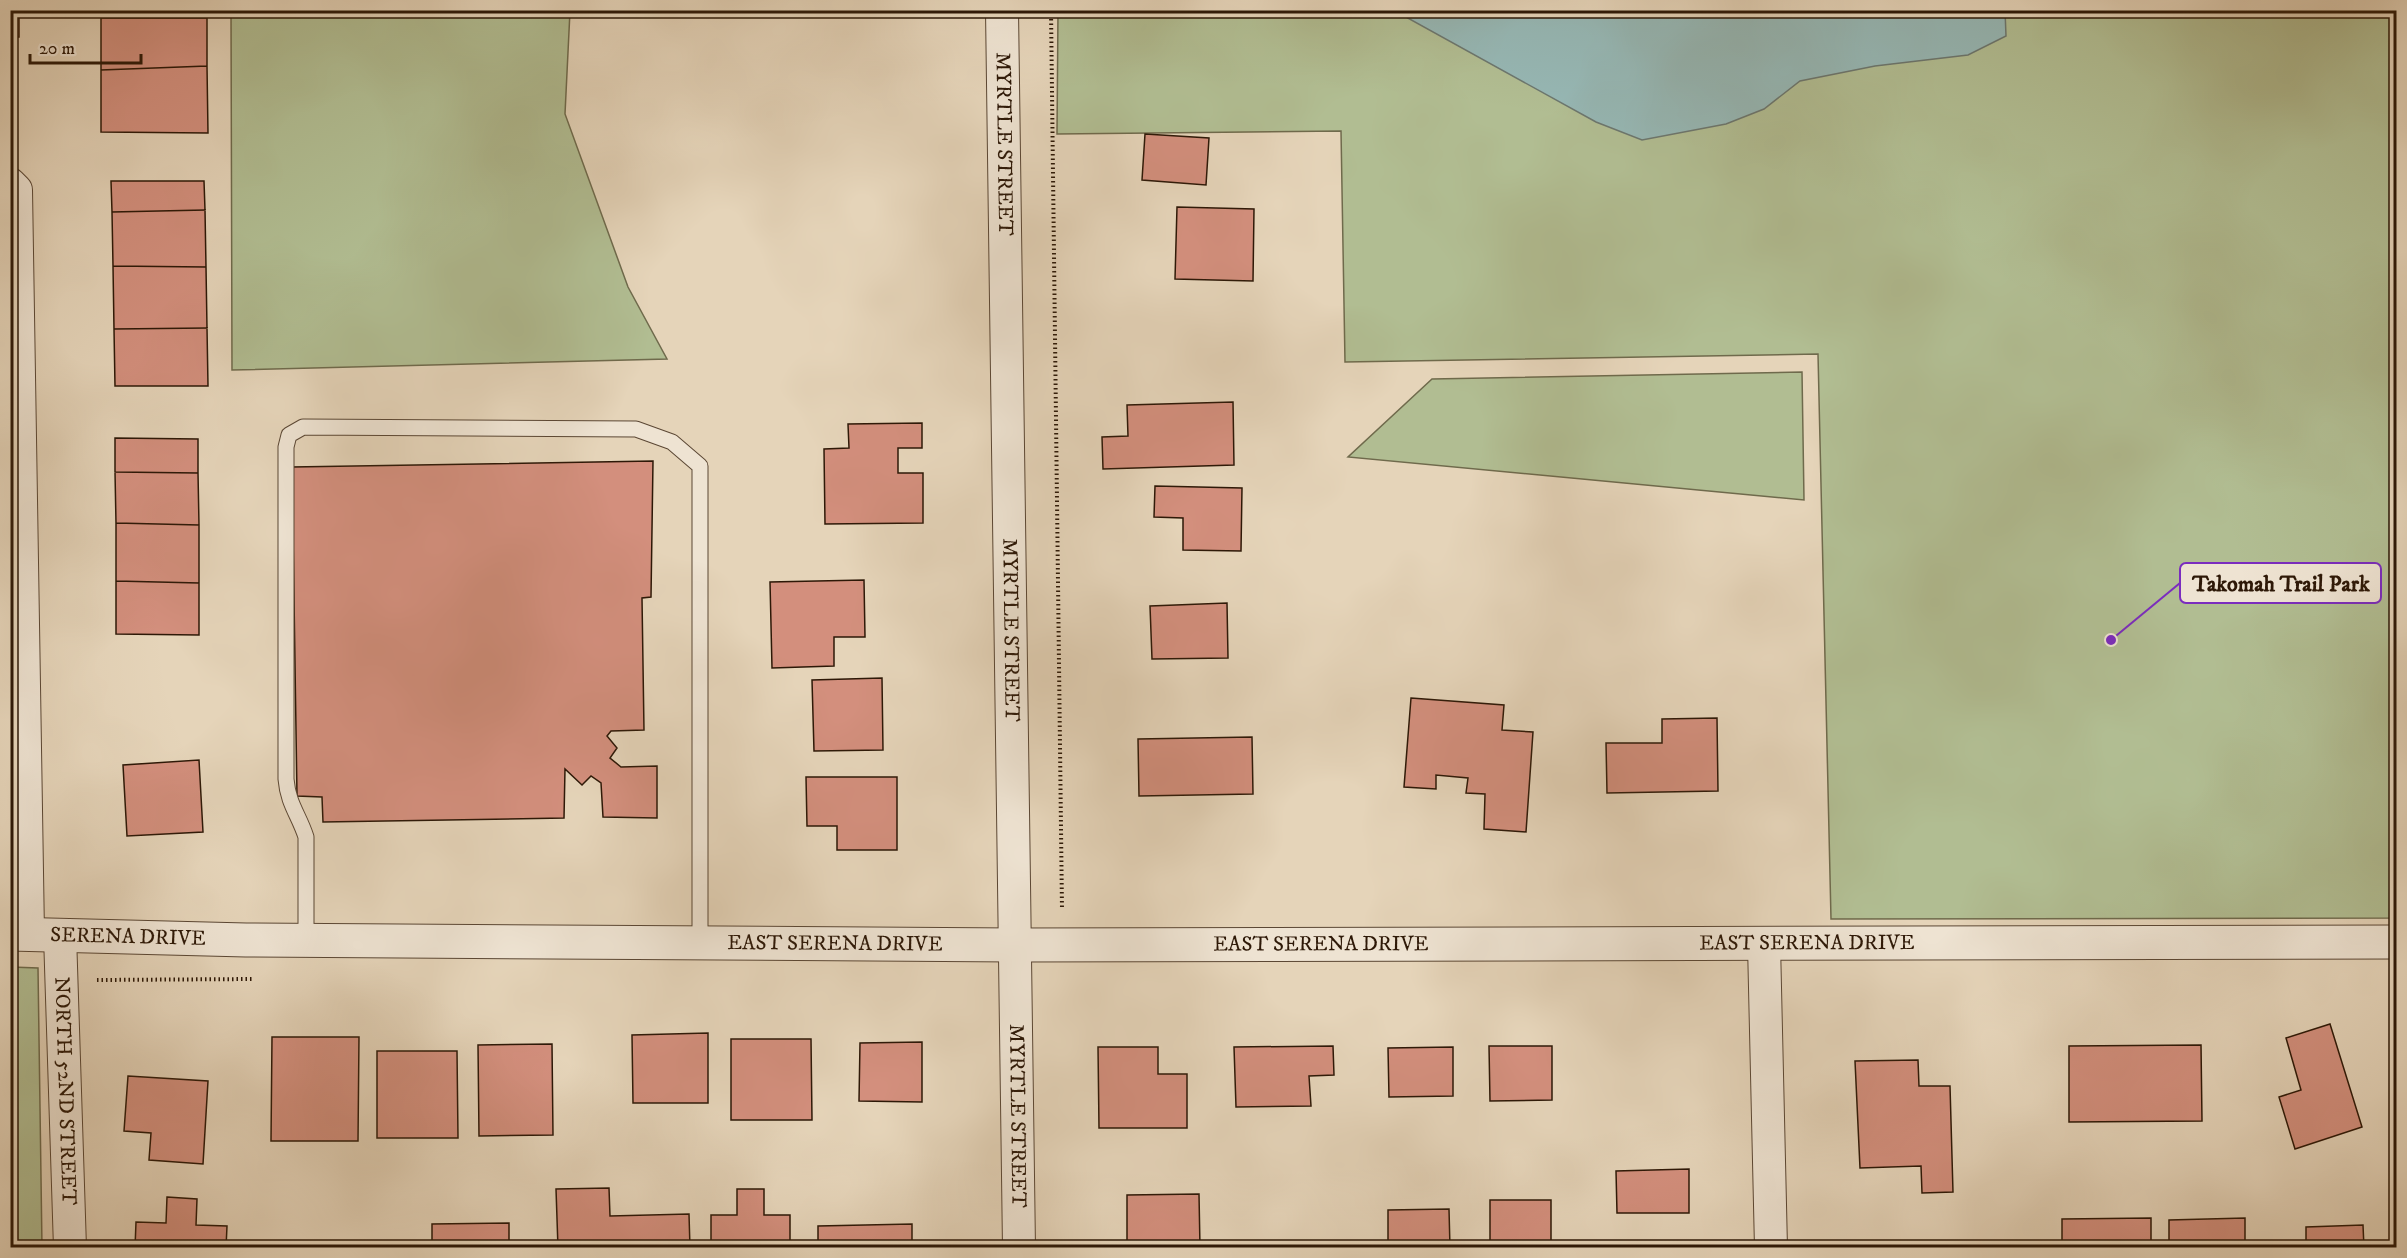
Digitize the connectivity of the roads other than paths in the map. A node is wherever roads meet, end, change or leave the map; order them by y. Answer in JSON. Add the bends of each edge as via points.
{"nodes":[{"id":1,"x":1002,"y":10,"type":"edge"},
{"id":2,"x":10,"y":184,"type":"edge"},
{"id":3,"x":33,"y":934,"type":"edge"},
{"id":4,"x":246,"y":940,"type":"joint"},
{"id":5,"x":306,"y":940,"type":"junction"},
{"id":6,"x":2397,"y":942,"type":"edge"},
{"id":7,"x":700,"y":943,"type":"junction"},
{"id":8,"x":1764,"y":944,"type":"junction"},
{"id":9,"x":1015,"y":945,"type":"junction"},
{"id":10,"x":70,"y":1248,"type":"edge"},
{"id":11,"x":1020,"y":1248,"type":"edge"},
{"id":12,"x":1771,"y":1248,"type":"edge"}],
"edges":[{"from":1,"to":9,"type":"street","name":"MYRTLE STREET"},
{"from":2,"to":3,"type":"street","name":"NORTH 52ND STREET","via":[[16,190]]},
{"from":3,"to":4,"type":"street","name":"SERENA DRIVE"},
{"from":3,"to":10,"type":"street","name":"NORTH 52ND STREET"},
{"from":4,"to":5,"type":"street","name":"EAST SERENA DRIVE"},
{"from":5,"to":7,"type":"street","name":"EAST SERENA DRIVE"},
{"from":5,"to":7,"type":"lane","via":[[306,837],[287,798],[286,780],[285,447],[289,435],[303,427],[397,426],[636,429],[672,442],[700,466]]},
{"from":6,"to":8,"type":"street","name":"EAST SERENA DRIVE"},
{"from":7,"to":9,"type":"street","name":"EAST SERENA DRIVE"},
{"from":8,"to":9,"type":"street","name":"EAST SERENA DRIVE"},
{"from":8,"to":12,"type":"street"},
{"from":9,"to":11,"type":"street","name":"MYRTLE STREET"}]}
